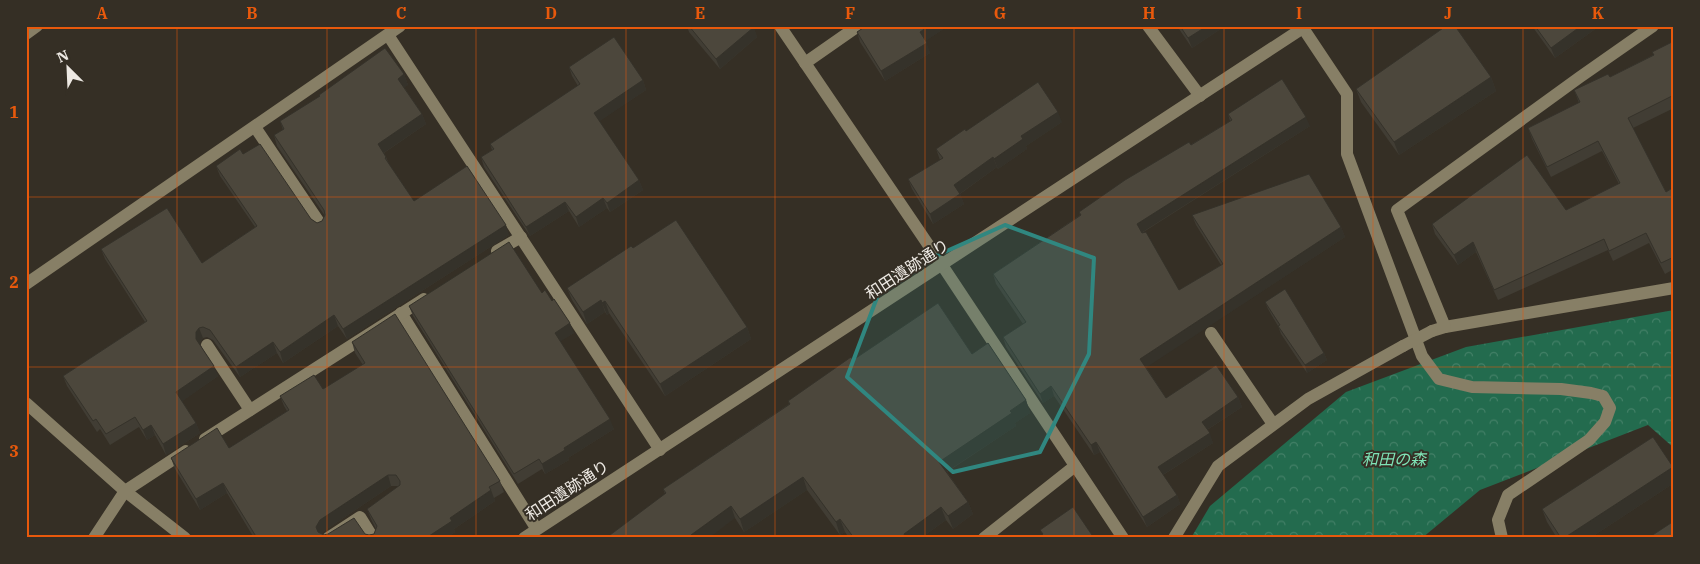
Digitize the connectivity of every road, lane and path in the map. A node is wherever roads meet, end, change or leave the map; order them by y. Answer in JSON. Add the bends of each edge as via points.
{"nodes":[{"id":1,"x":37,"y":26,"type":"edge"},
{"id":2,"x":400,"y":26,"type":"edge"},
{"id":3,"x":780,"y":26,"type":"edge"},
{"id":4,"x":858,"y":26,"type":"edge"},
{"id":5,"x":1148,"y":26,"type":"edge"},
{"id":6,"x":1653,"y":26,"type":"edge"},
{"id":7,"x":1305,"y":27,"type":"edge"},
{"id":8,"x":26,"y":34,"type":"edge"},
{"id":9,"x":388,"y":34,"type":"junction"},
{"id":10,"x":806,"y":63,"type":"junction"},
{"id":11,"x":1200,"y":96,"type":"junction"},
{"id":12,"x":255,"y":127,"type":"junction"},
{"id":13,"x":321,"y":225,"type":"edge"},
{"id":14,"x":521,"y":237,"type":"junction"},
{"id":15,"x":489,"y":257,"type":"edge"},
{"id":16,"x":942,"y":265,"type":"junction"},
{"id":17,"x":26,"y":284,"type":"edge"},
{"id":18,"x":1674,"y":288,"type":"edge"},
{"id":19,"x":433,"y":293,"type":"edge"},
{"id":20,"x":402,"y":313,"type":"junction"},
{"id":21,"x":1445,"y":326,"type":"junction"},
{"id":22,"x":1211,"y":333,"type":"dead end"},
{"id":23,"x":207,"y":345,"type":"edge"},
{"id":24,"x":26,"y":403,"type":"edge"},
{"id":25,"x":250,"y":410,"type":"junction"},
{"id":26,"x":1274,"y":424,"type":"junction"},
{"id":27,"x":660,"y":450,"type":"junction"},
{"id":28,"x":1075,"y":466,"type":"junction"},
{"id":29,"x":125,"y":491,"type":"junction"},
{"id":30,"x":536,"y":528,"type":"junction"},
{"id":31,"x":94,"y":538,"type":"edge"},
{"id":32,"x":185,"y":538,"type":"edge"},
{"id":33,"x":328,"y":538,"type":"edge"},
{"id":34,"x":373,"y":538,"type":"edge"},
{"id":35,"x":524,"y":538,"type":"edge"},
{"id":36,"x":984,"y":538,"type":"edge"},
{"id":37,"x":1123,"y":538,"type":"edge"},
{"id":38,"x":1174,"y":538,"type":"edge"},
{"id":39,"x":1502,"y":538,"type":"edge"}],
"edges":[{"from":1,"to":8,"type":"street"},
{"from":2,"to":9,"type":"street"},
{"from":3,"to":10,"type":"street"},
{"from":4,"to":10,"type":"street"},
{"from":5,"to":11,"type":"street"},
{"from":6,"to":21,"type":"street","via":[[1397,210]]},
{"from":7,"to":11,"type":"street","name":"和田遺跡通り"},
{"from":7,"to":39,"type":"street","via":[[1347,94],[1347,154],[1422,356],[1438,379],[1472,387],[1591,393],[1603,396],[1610,408],[1606,422],[1588,440],[1508,495],[1498,520]]},
{"from":9,"to":12,"type":"street"},
{"from":9,"to":14,"type":"street"},
{"from":10,"to":16,"type":"street"},
{"from":11,"to":16,"type":"street","name":"和田遺跡通り"},
{"from":12,"to":13,"type":"street"},
{"from":12,"to":17,"type":"street"},
{"from":14,"to":15,"type":"street"},
{"from":14,"to":27,"type":"street"},
{"from":16,"to":27,"type":"street","name":"和田遺跡通り"},
{"from":16,"to":28,"type":"street"},
{"from":18,"to":21,"type":"street"},
{"from":19,"to":20,"type":"street"},
{"from":20,"to":25,"type":"street"},
{"from":20,"to":30,"type":"street"},
{"from":21,"to":26,"type":"street","bridge":true,"via":[[1308,399]]},
{"from":22,"to":26,"type":"street"},
{"from":23,"to":25,"type":"street"},
{"from":24,"to":29,"type":"street"},
{"from":25,"to":29,"type":"street"},
{"from":26,"to":38,"type":"street","via":[[1218,466]]},
{"from":27,"to":30,"type":"street","name":"和田遺跡通り"},
{"from":28,"to":36,"type":"street"},
{"from":28,"to":37,"type":"street"},
{"from":29,"to":31,"type":"street"},
{"from":29,"to":32,"type":"street"},
{"from":30,"to":35,"type":"street","name":"和田遺跡通り"},
{"from":33,"to":34,"type":"street","via":[[363,515]]}]}
